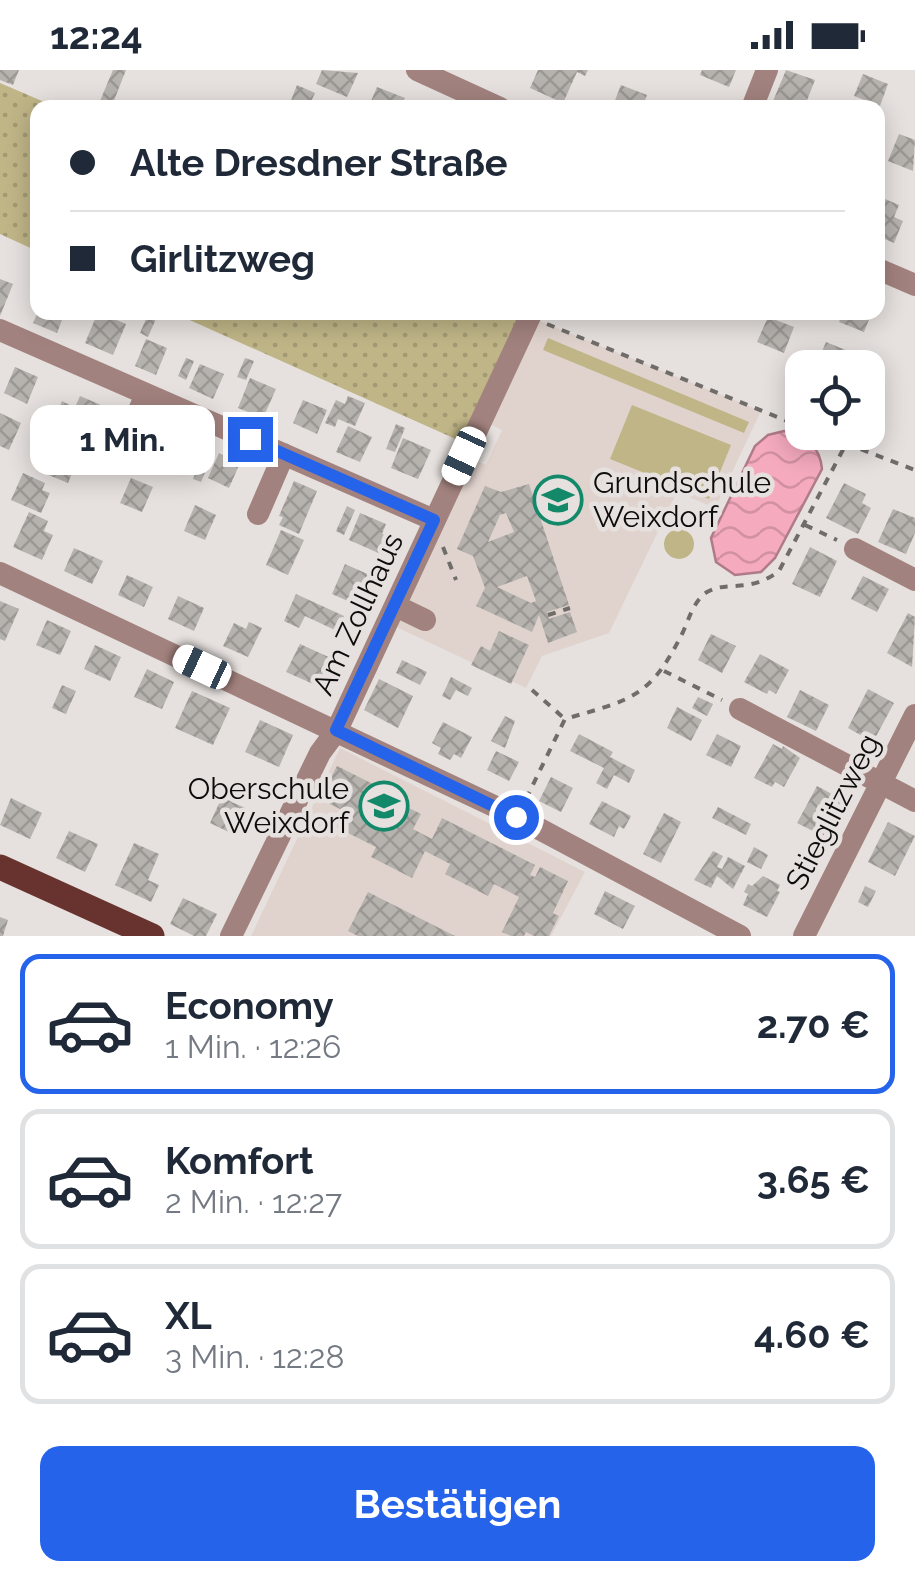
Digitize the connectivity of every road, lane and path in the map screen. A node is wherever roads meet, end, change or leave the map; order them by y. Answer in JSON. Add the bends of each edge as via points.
{"nodes":[{"id":1,"x":418,"y":70,"type":"edge"},
{"id":2,"x":766,"y":70,"type":"edge"},
{"id":3,"x":483,"y":100,"type":"edge"},
{"id":4,"x":755,"y":100,"type":"edge"},
{"id":5,"x":885,"y":272,"type":"edge"},
{"id":6,"x":915,"y":285,"type":"edge"},
{"id":7,"x":528,"y":320,"type":"edge"},
{"id":8,"x":542,"y":320,"type":"edge"},
{"id":9,"x":3,"y":339,"type":"edge"},
{"id":10,"x":146,"y":394,"type":"junction"},
{"id":11,"x":785,"y":420,"type":"edge"},
{"id":12,"x":843,"y":450,"type":"edge"},
{"id":13,"x":862,"y":450,"type":"edge"},
{"id":14,"x":284,"y":454,"type":"junction"},
{"id":15,"x":120,"y":455,"type":"dead end"},
{"id":16,"x":915,"y":470,"type":"edge"},
{"id":17,"x":258,"y":514,"type":"dead end"},
{"id":18,"x":434,"y":520,"type":"junction"},
{"id":19,"x":805,"y":525,"type":"junction"},
{"id":20,"x":855,"y":549,"type":"joint"},
{"id":21,"x":446,"y":554,"type":"dead end"},
{"id":22,"x":0,"y":572,"type":"edge"},
{"id":23,"x":456,"y":580,"type":"dead end"},
{"id":24,"x":915,"y":580,"type":"edge"},
{"id":25,"x":396,"y":606,"type":"junction"},
{"id":26,"x":570,"y":608,"type":"dead end"},
{"id":27,"x":548,"y":615,"type":"dead end"},
{"id":28,"x":424,"y":620,"type":"dead end"},
{"id":29,"x":664,"y":670,"type":"junction"},
{"id":30,"x":532,"y":690,"type":"dead end"},
{"id":31,"x":740,"y":709,"type":"joint"},
{"id":32,"x":915,"y":715,"type":"edge"},
{"id":33,"x":566,"y":718,"type":"junction"},
{"id":34,"x":336,"y":730,"type":"junction"},
{"id":35,"x":882,"y":783,"type":"junction"},
{"id":36,"x":915,"y":801,"type":"edge"},
{"id":37,"x":516,"y":817,"type":"junction"},
{"id":38,"x":0,"y":866,"type":"edge"},
{"id":39,"x":152,"y":936,"type":"edge"},
{"id":40,"x":231,"y":936,"type":"edge"},
{"id":41,"x":740,"y":936,"type":"edge"},
{"id":42,"x":804,"y":936,"type":"edge"}],
"edges":[{"from":1,"to":3,"type":"street"},
{"from":2,"to":4,"type":"street"},
{"from":5,"to":6,"type":"street"},
{"from":7,"to":18,"type":"street","name":"Am Zollhaus"},
{"from":8,"to":11,"type":"path"},
{"from":9,"to":10,"type":"street"},
{"from":10,"to":14,"type":"street"},
{"from":10,"to":15,"type":"street"},
{"from":12,"to":19,"type":"path"},
{"from":13,"to":16,"type":"path"},
{"from":14,"to":17,"type":"street"},
{"from":14,"to":18,"type":"street"},
{"from":18,"to":25,"type":"street","name":"Am Zollhaus"},
{"from":19,"to":20,"type":"path"},
{"from":19,"to":29,"type":"path","via":[[765,582],[708,591],[698,600]]},
{"from":20,"to":24,"type":"street"},
{"from":21,"to":23,"type":"path"},
{"from":22,"to":34,"type":"street"},
{"from":25,"to":28,"type":"street"},
{"from":25,"to":34,"type":"street","name":"Am Zollhaus"},
{"from":26,"to":27,"type":"path"},
{"from":29,"to":31,"type":"path"},
{"from":29,"to":33,"type":"path","via":[[630,700]]},
{"from":30,"to":33,"type":"path"},
{"from":31,"to":35,"type":"street"},
{"from":32,"to":35,"type":"street","name":"Stieglitzweg"},
{"from":33,"to":37,"type":"path"},
{"from":34,"to":37,"type":"street"},
{"from":34,"to":40,"type":"street","name":"Am Zollhaus"},
{"from":35,"to":36,"type":"street"},
{"from":35,"to":42,"type":"street","name":"Stieglitzweg"},
{"from":37,"to":41,"type":"street"},
{"from":38,"to":39,"type":"main road"}]}
